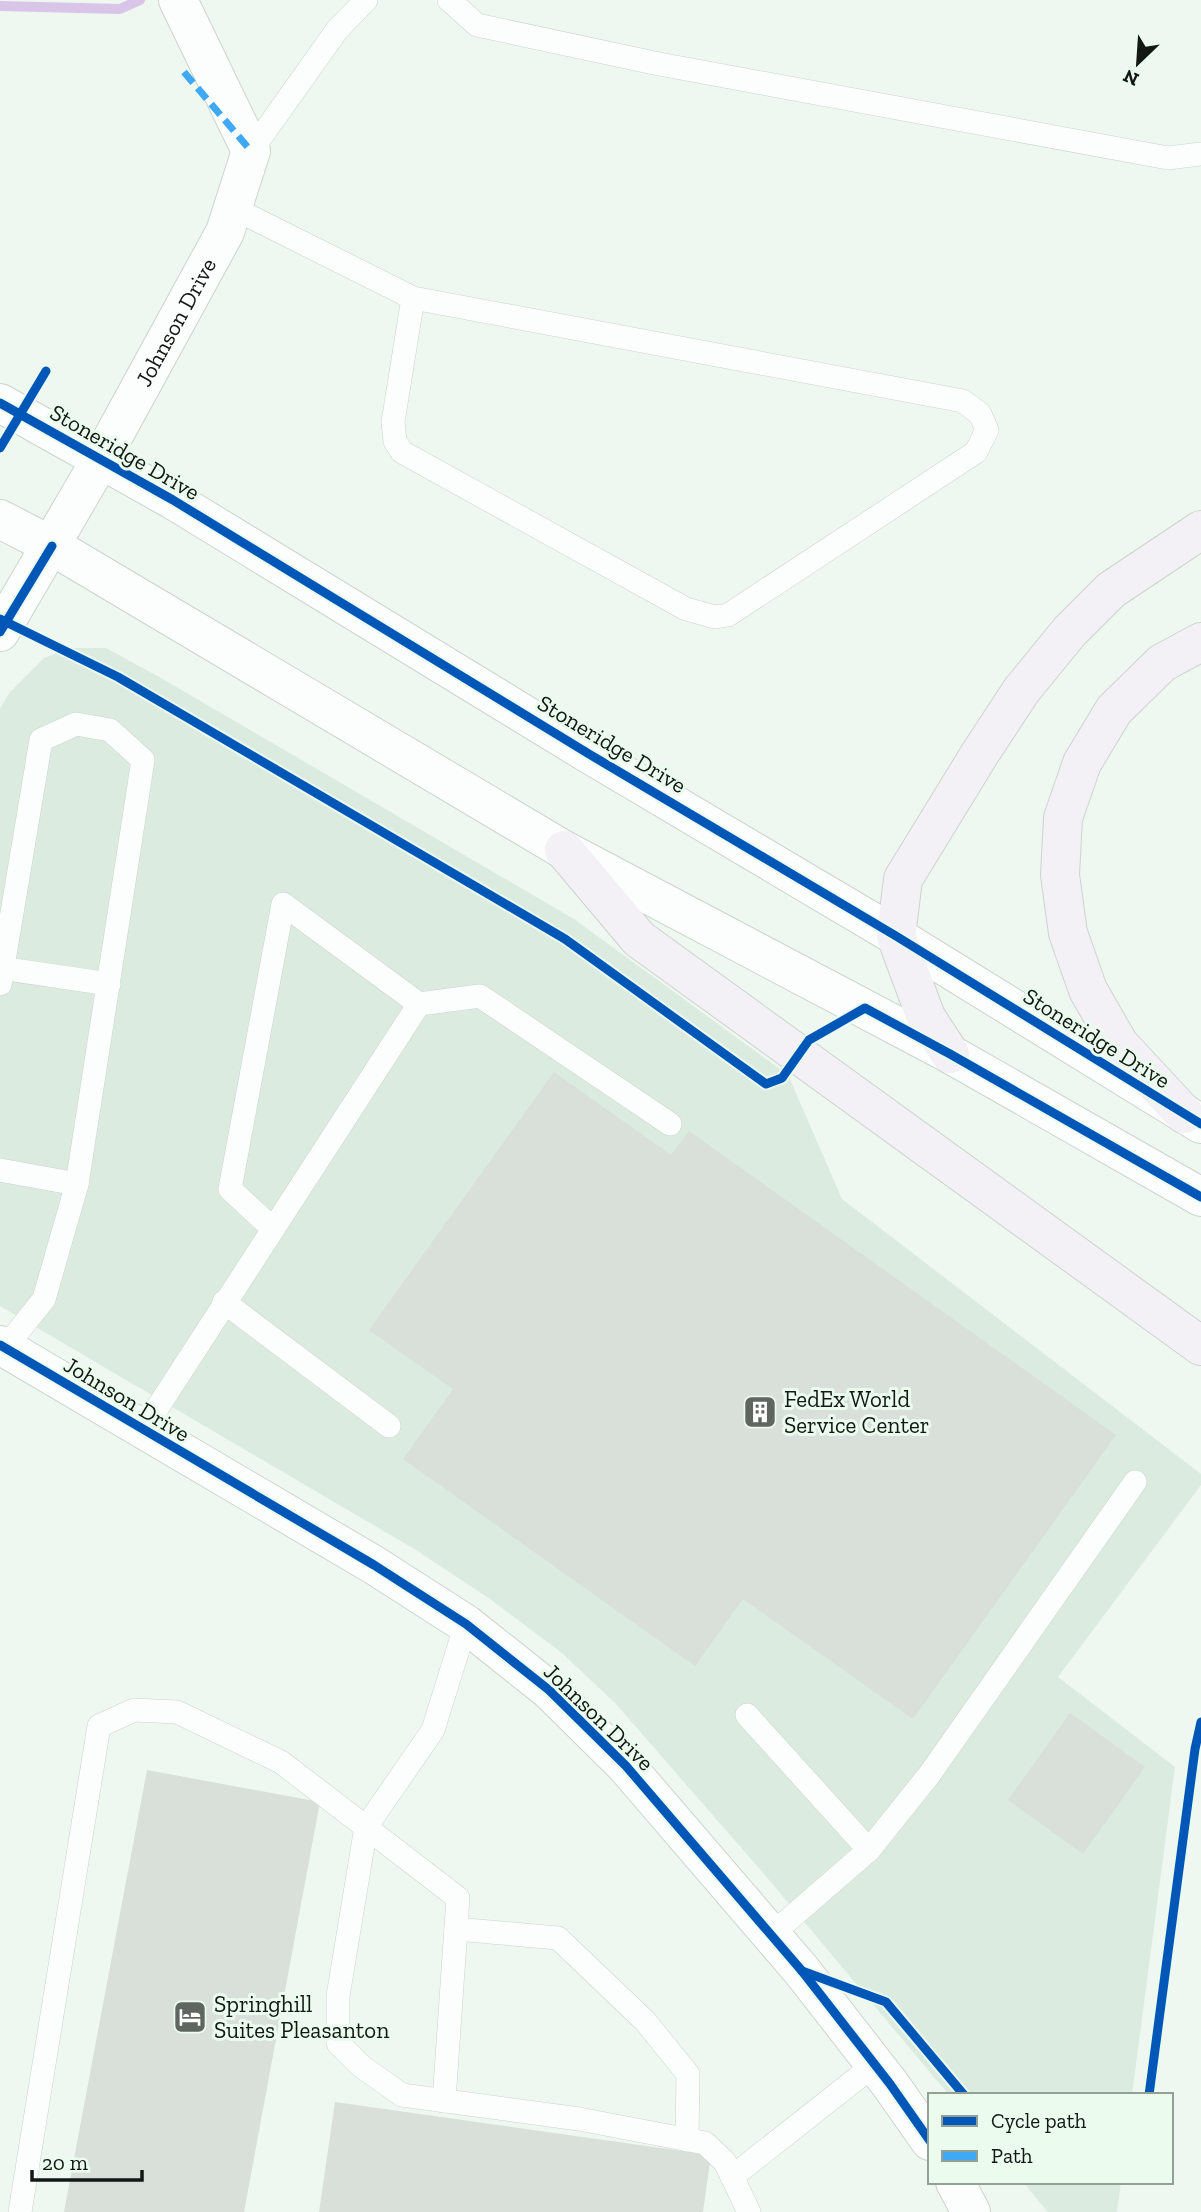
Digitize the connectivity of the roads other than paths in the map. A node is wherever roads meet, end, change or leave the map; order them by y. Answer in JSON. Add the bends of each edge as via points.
{"nodes":[{"id":1,"x":178,"y":0,"type":"edge"},
{"id":2,"x":366,"y":0,"type":"edge"},
{"id":3,"x":449,"y":0,"type":"edge"},
{"id":4,"x":251,"y":151,"type":"junction"},
{"id":5,"x":1201,"y":154,"type":"edge"},
{"id":6,"x":233,"y":208,"type":"junction"},
{"id":7,"x":413,"y":299,"type":"junction"},
{"id":8,"x":0,"y":403,"type":"edge"},
{"id":9,"x":101,"y":459,"type":"junction"},
{"id":10,"x":0,"y":519,"type":"edge"},
{"id":11,"x":1201,"y":530,"type":"edge"},
{"id":12,"x":52,"y":546,"type":"junction"},
{"id":13,"x":0,"y":632,"type":"edge"},
{"id":14,"x":1201,"y":642,"type":"edge"},
{"id":15,"x":564,"y":850,"type":"junction"},
{"id":16,"x":896,"y":936,"type":"junction"},
{"id":17,"x":1,"y":973,"type":"edge"},
{"id":18,"x":108,"y":984,"type":"junction"},
{"id":19,"x":419,"y":1004,"type":"junction"},
{"id":20,"x":950,"y":1054,"type":"junction"},
{"id":21,"x":1192,"y":1119,"type":"edge"},
{"id":22,"x":670,"y":1124,"type":"dead end"},
{"id":23,"x":0,"y":1170,"type":"edge"},
{"id":24,"x":77,"y":1184,"type":"junction"},
{"id":25,"x":1187,"y":1189,"type":"edge"},
{"id":26,"x":273,"y":1229,"type":"junction"},
{"id":27,"x":224,"y":1302,"type":"junction"},
{"id":28,"x":1201,"y":1346,"type":"edge"},
{"id":29,"x":3,"y":1347,"type":"edge"},
{"id":30,"x":389,"y":1426,"type":"dead end"},
{"id":31,"x":143,"y":1430,"type":"junction"},
{"id":32,"x":1135,"y":1482,"type":"dead end"},
{"id":33,"x":466,"y":1624,"type":"junction"},
{"id":34,"x":747,"y":1715,"type":"dead end"},
{"id":35,"x":366,"y":1827,"type":"junction"},
{"id":36,"x":869,"y":1850,"type":"junction"},
{"id":37,"x":456,"y":1929,"type":"junction"},
{"id":38,"x":771,"y":1935,"type":"junction"},
{"id":39,"x":874,"y":2065,"type":"junction"},
{"id":40,"x":444,"y":2101,"type":"junction"},
{"id":41,"x":928,"y":2138,"type":"edge"},
{"id":42,"x":687,"y":2140,"type":"junction"},
{"id":43,"x":732,"y":2177,"type":"junction"},
{"id":44,"x":956,"y":2184,"type":"edge"},
{"id":45,"x":20,"y":2212,"type":"edge"},
{"id":46,"x":749,"y":2212,"type":"edge"},
{"id":47,"x":971,"y":2212,"type":"edge"}],
"edges":[{"from":1,"to":4,"type":"main road"},
{"from":2,"to":4,"type":"lane","via":[[337,30]]},
{"from":3,"to":5,"type":"lane","via":[[477,25],[659,64],[1168,158]]},
{"from":4,"to":6,"type":"main road","name":"Johnson Drive"},
{"from":6,"to":7,"type":"lane"},
{"from":6,"to":9,"type":"main road","name":"Johnson Drive","via":[[225,232]]},
{"from":7,"to":7,"type":"lane","via":[[963,401],[981,414],[987,430],[976,452],[729,615],[715,617],[686,609],[402,452],[395,441],[393,422]]},
{"from":8,"to":9,"type":"main road","name":"Stoneridge Drive"},
{"from":9,"to":12,"type":"main road","name":"Johnson Drive"},
{"from":9,"to":16,"type":"main road","name":"Stoneridge Drive"},
{"from":10,"to":12,"type":"main road"},
{"from":11,"to":16,"type":"highway","via":[[1111,590],[1021,691],[903,879]]},
{"from":12,"to":13,"type":"main road","name":"Johnson Drive"},
{"from":12,"to":15,"type":"main road"},
{"from":14,"to":21,"type":"highway","via":[[1162,663],[1114,710],[1082,763],[1063,818],[1060,875],[1068,933],[1088,989],[1119,1044]]},
{"from":15,"to":20,"type":"main road"},
{"from":15,"to":28,"type":"highway","via":[[639,939]]},
{"from":16,"to":20,"type":"highway","via":[[926,1017]]},
{"from":16,"to":21,"type":"main road","name":"Stoneridge Drive"},
{"from":17,"to":18,"type":"lane"},
{"from":17,"to":18,"type":"lane","via":[[40,740],[76,724],[110,730],[143,760]]},
{"from":18,"to":24,"type":"lane"},
{"from":19,"to":22,"type":"lane","via":[[480,996]]},
{"from":19,"to":26,"type":"lane"},
{"from":19,"to":26,"type":"lane","via":[[283,904],[230,1189]]},
{"from":20,"to":25,"type":"main road"},
{"from":23,"to":24,"type":"lane"},
{"from":24,"to":29,"type":"lane","via":[[44,1299]]},
{"from":26,"to":27,"type":"lane"},
{"from":27,"to":30,"type":"lane"},
{"from":27,"to":31,"type":"lane"},
{"from":29,"to":31,"type":"main road","name":"Johnson Drive"},
{"from":31,"to":33,"type":"main road","name":"Johnson Drive"},
{"from":32,"to":36,"type":"lane","via":[[929,1775]]},
{"from":33,"to":35,"type":"lane","via":[[433,1730]]},
{"from":33,"to":38,"type":"main road","name":"Johnson Drive","via":[[549,1690],[616,1757]]},
{"from":34,"to":36,"type":"lane"},
{"from":35,"to":37,"type":"lane","via":[[458,1898]]},
{"from":35,"to":40,"type":"lane","via":[[338,1996],[338,2043],[402,2095]]},
{"from":35,"to":45,"type":"lane","via":[[282,1762],[177,1712],[134,1710],[99,1726]]},
{"from":36,"to":38,"type":"lane"},
{"from":37,"to":40,"type":"lane"},
{"from":37,"to":42,"type":"lane","via":[[558,1938],[645,2021],[688,2074]]},
{"from":38,"to":39,"type":"main road","name":"Johnson Drive"},
{"from":39,"to":41,"type":"main road","name":"Johnson Drive"},
{"from":39,"to":43,"type":"lane"},
{"from":40,"to":42,"type":"lane","via":[[579,2119]]},
{"from":42,"to":43,"type":"lane","via":[[705,2143]]},
{"from":43,"to":46,"type":"lane"},
{"from":44,"to":47,"type":"main road"}]}
